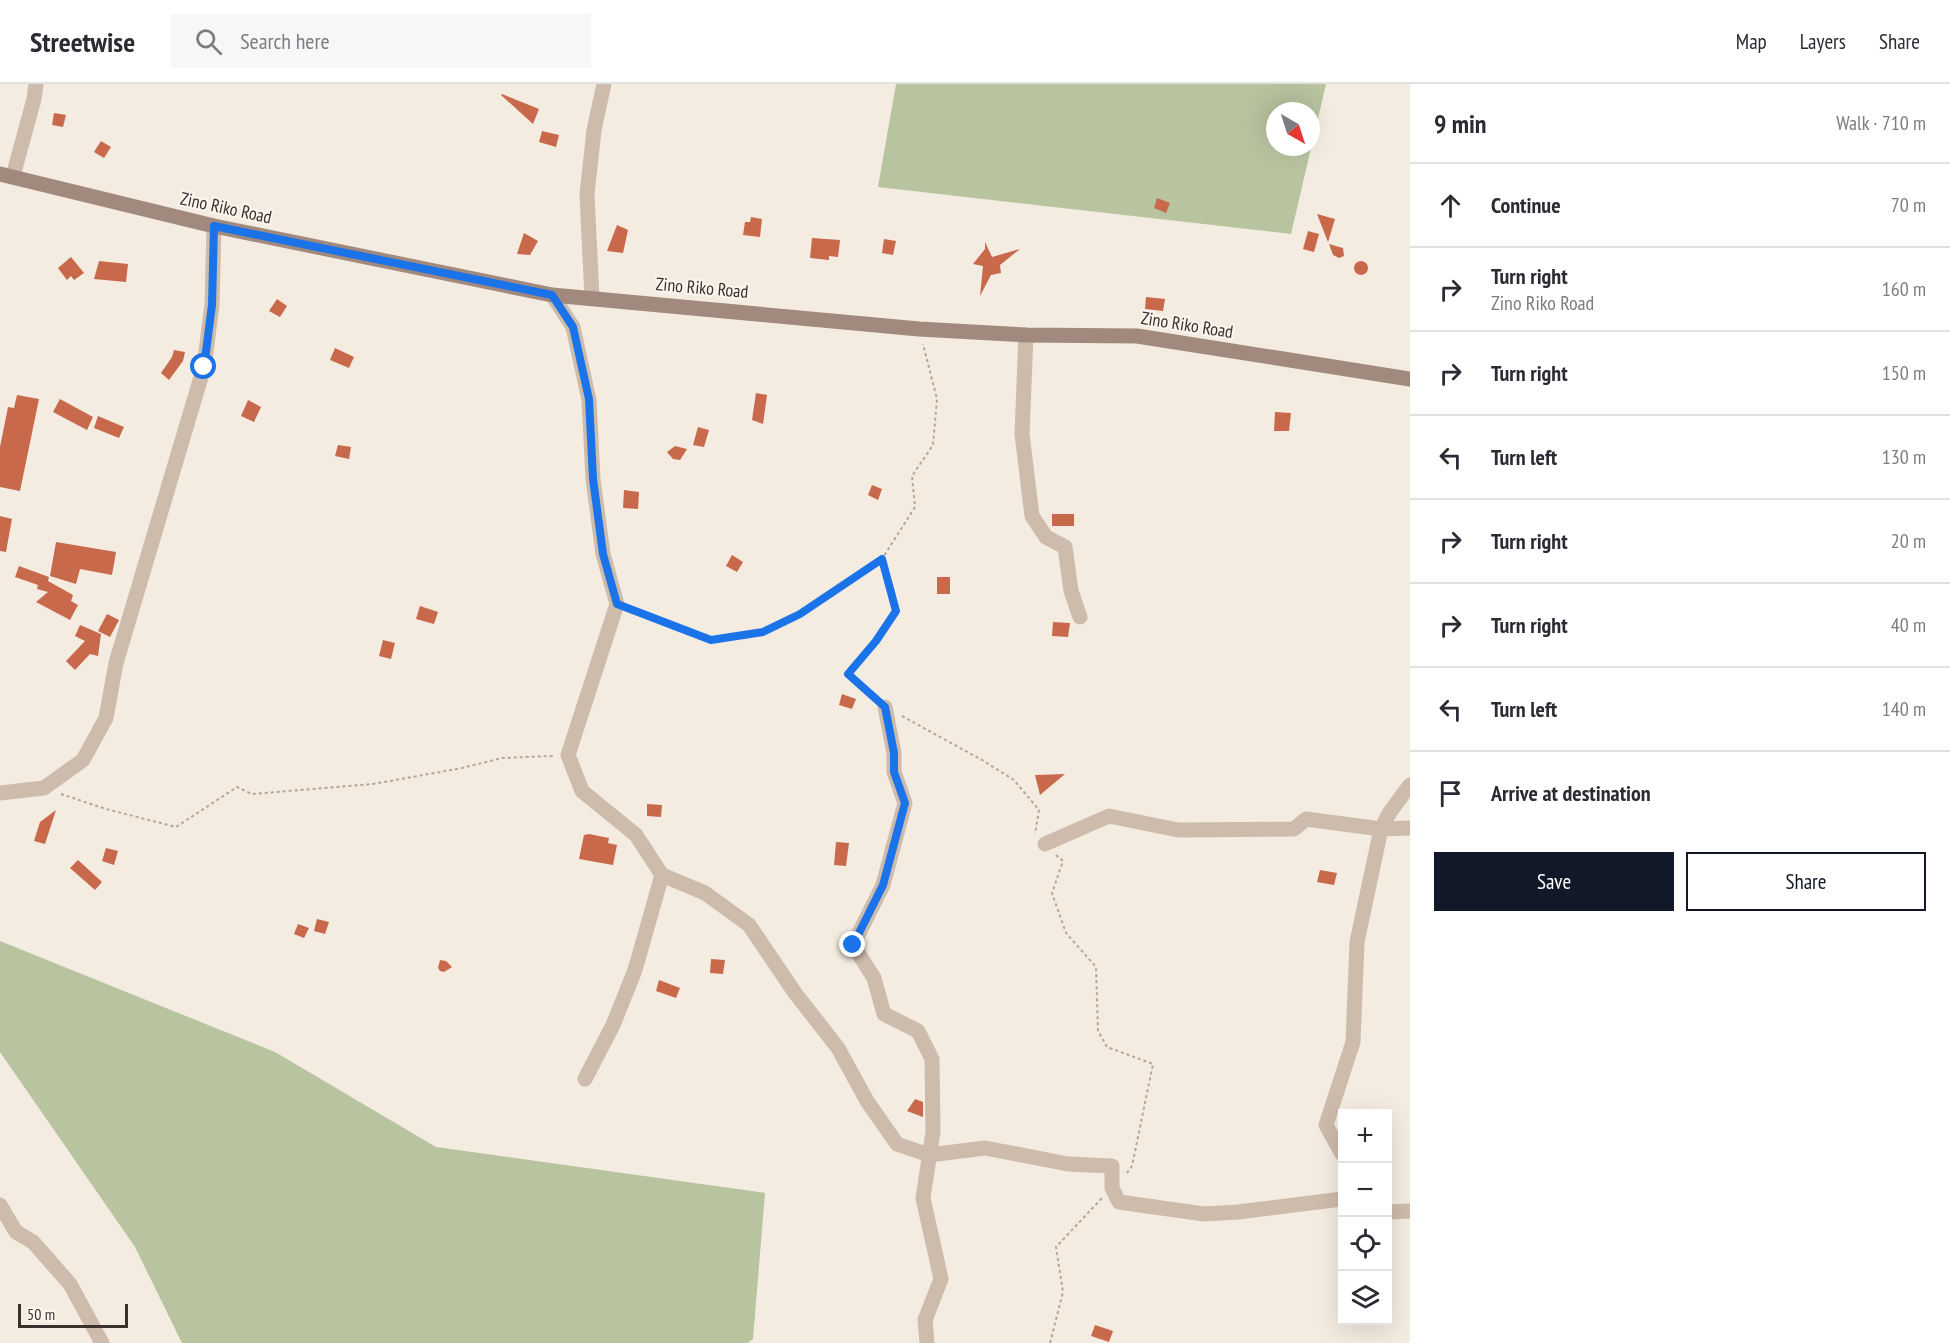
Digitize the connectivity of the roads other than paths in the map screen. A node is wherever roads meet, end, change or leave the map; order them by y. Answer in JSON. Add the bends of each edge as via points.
{"nodes":[{"id":1,"x":36,"y":84,"type":"edge"},
{"id":2,"x":604,"y":84,"type":"edge"},
{"id":3,"x":6,"y":175,"type":"edge"},
{"id":4,"x":214,"y":226,"type":"junction"},
{"id":5,"x":552,"y":295,"type":"junction"},
{"id":6,"x":592,"y":298,"type":"junction"},
{"id":7,"x":1026,"y":335,"type":"junction"},
{"id":8,"x":1410,"y":379,"type":"edge"},
{"id":9,"x":1080,"y":617,"type":"dead end"},
{"id":10,"x":885,"y":707,"type":"road end"},
{"id":11,"x":1410,"y":785,"type":"edge"},
{"id":12,"x":0,"y":793,"type":"edge"},
{"id":13,"x":1410,"y":828,"type":"edge"},
{"id":14,"x":1381,"y":829,"type":"junction"},
{"id":15,"x":1045,"y":844,"type":"road end"},
{"id":16,"x":662,"y":875,"type":"junction"},
{"id":17,"x":585,"y":1079,"type":"dead end"},
{"id":18,"x":1338,"y":1147,"type":"edge"},
{"id":19,"x":929,"y":1155,"type":"junction"},
{"id":20,"x":1338,"y":1200,"type":"edge"},
{"id":21,"x":0,"y":1205,"type":"edge"},
{"id":22,"x":1410,"y":1211,"type":"edge"},
{"id":23,"x":1392,"y":1212,"type":"edge"},
{"id":24,"x":102,"y":1343,"type":"edge"},
{"id":25,"x":927,"y":1343,"type":"edge"}],
"edges":[{"from":1,"to":3,"type":"street"},
{"from":2,"to":6,"type":"street","via":[[587,194]]},
{"from":3,"to":4,"type":"street","name":"Zino Riko Road"},
{"from":4,"to":5,"type":"street","name":"Zino Riko Road"},
{"from":4,"to":12,"type":"street","via":[[212,305],[204,367],[116,663],[106,718],[83,760],[44,788]]},
{"from":5,"to":6,"type":"street","name":"Zino Riko Road"},
{"from":5,"to":16,"type":"street","via":[[573,327],[589,399],[603,554],[617,604],[568,755],[582,791],[636,835]]},
{"from":6,"to":7,"type":"street","name":"Zino Riko Road","via":[[919,329]]},
{"from":7,"to":8,"type":"street","name":"Zino Riko Road","via":[[1137,336]]},
{"from":7,"to":9,"type":"street","via":[[1022,434],[1032,516],[1046,537],[1065,547],[1071,591]]},
{"from":10,"to":19,"type":"street","via":[[894,772],[905,803],[883,885],[853,945],[873,978],[884,1014],[918,1031],[932,1059],[933,1131]]},
{"from":11,"to":14,"type":"street"},
{"from":13,"to":14,"type":"street"},
{"from":14,"to":15,"type":"street","via":[[1306,819],[1294,829],[1178,830],[1109,816]]},
{"from":14,"to":18,"type":"street","via":[[1357,942],[1353,1042],[1326,1125]]},
{"from":16,"to":17,"type":"street","via":[[635,970]]},
{"from":16,"to":19,"type":"street","via":[[705,892],[749,925],[838,1048],[867,1101],[897,1144]]},
{"from":19,"to":20,"type":"street","via":[[985,1148],[1068,1164],[1112,1166],[1112,1188],[1119,1202],[1204,1214]]},
{"from":19,"to":25,"type":"street","via":[[922,1198],[941,1279],[925,1320]]},
{"from":21,"to":24,"type":"street","via":[[16,1232],[33,1242],[70,1284]]},
{"from":22,"to":23,"type":"street"}]}
